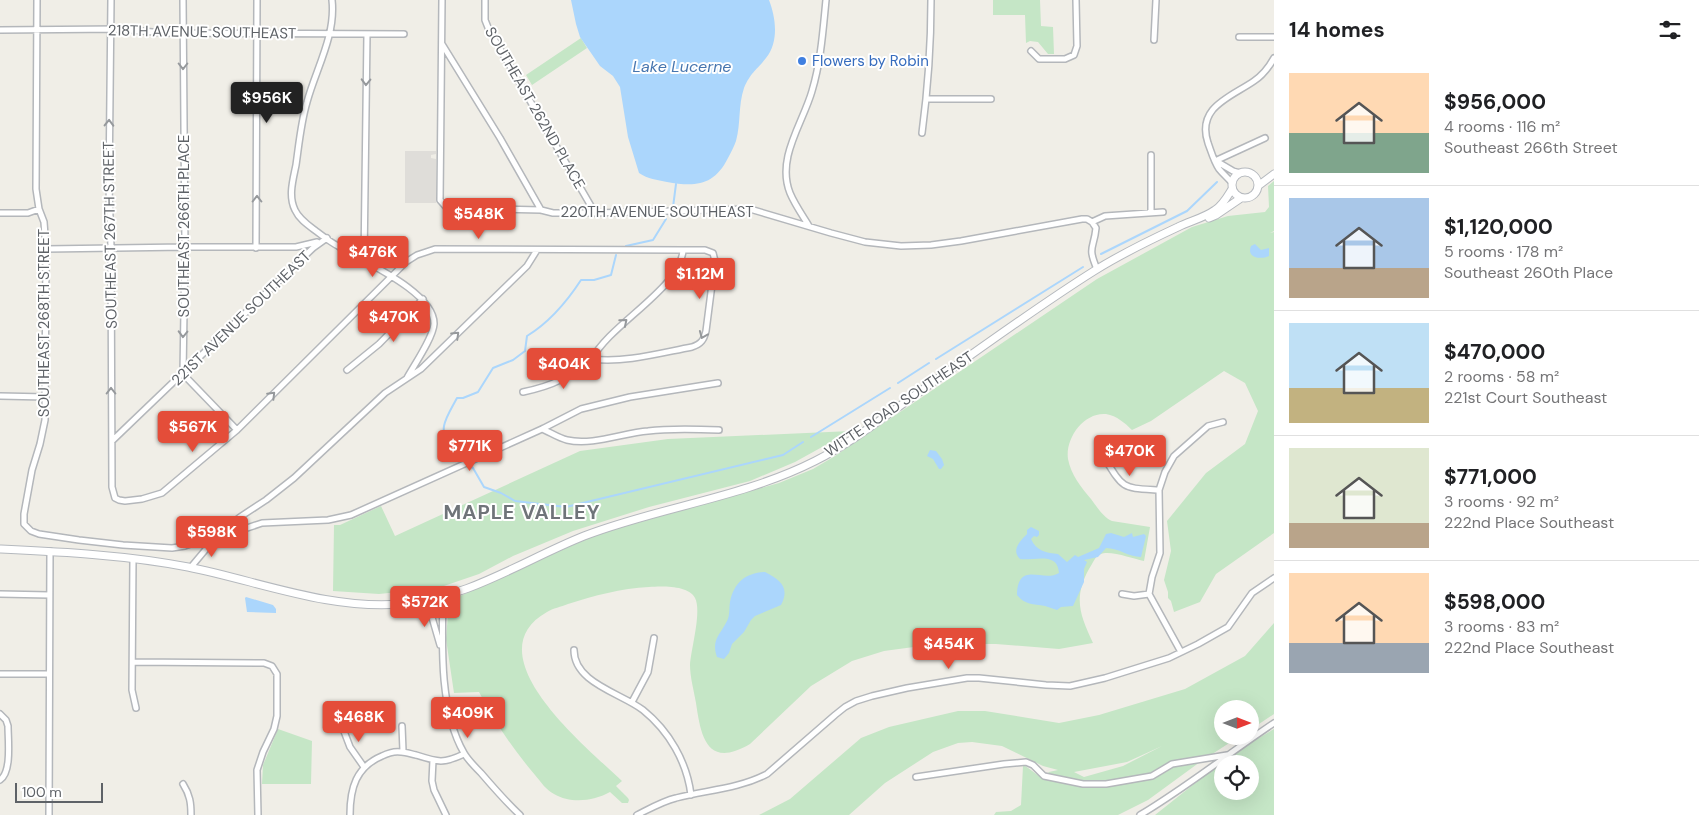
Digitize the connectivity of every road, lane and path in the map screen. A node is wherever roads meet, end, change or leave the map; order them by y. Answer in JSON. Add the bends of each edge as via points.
{"nodes":[{"id":1,"x":37,"y":0,"type":"edge"},
{"id":2,"x":111,"y":0,"type":"edge"},
{"id":3,"x":183,"y":0,"type":"edge"},
{"id":4,"x":258,"y":0,"type":"edge"},
{"id":5,"x":332,"y":0,"type":"edge"},
{"id":6,"x":442,"y":0,"type":"edge"},
{"id":7,"x":485,"y":0,"type":"edge"},
{"id":8,"x":826,"y":0,"type":"edge"},
{"id":9,"x":931,"y":0,"type":"edge"},
{"id":10,"x":1076,"y":0,"type":"edge"},
{"id":11,"x":1156,"y":0,"type":"edge"},
{"id":12,"x":37,"y":29,"type":"junction"},
{"id":13,"x":0,"y":30,"type":"edge"},
{"id":14,"x":111,"y":30,"type":"junction"},
{"id":15,"x":183,"y":33,"type":"junction"},
{"id":16,"x":257,"y":34,"type":"junction"},
{"id":17,"x":329,"y":34,"type":"junction"},
{"id":18,"x":367,"y":34,"type":"junction"},
{"id":19,"x":404,"y":34,"type":"dead end"},
{"id":20,"x":1239,"y":37,"type":"dead end"},
{"id":21,"x":1274,"y":37,"type":"edge"},
{"id":22,"x":1154,"y":40,"type":"dead end"},
{"id":23,"x":442,"y":44,"type":"junction"},
{"id":24,"x":1031,"y":51,"type":"dead end"},
{"id":25,"x":1274,"y":58,"type":"edge"},
{"id":26,"x":927,"y":99,"type":"junction"},
{"id":27,"x":991,"y":100,"type":"dead end"},
{"id":28,"x":922,"y":133,"type":"dead end"},
{"id":29,"x":1265,"y":138,"type":"dead end"},
{"id":30,"x":1151,"y":155,"type":"dead end"},
{"id":31,"x":1216,"y":161,"type":"junction"},
{"id":32,"x":1240,"y":173,"type":"junction"},
{"id":33,"x":1274,"y":173,"type":"edge"},
{"id":34,"x":1254,"y":176,"type":"junction"},
{"id":35,"x":1232,"y":186,"type":"junction"},
{"id":36,"x":1258,"y":186,"type":"junction"},
{"id":37,"x":1240,"y":198,"type":"junction"},
{"id":38,"x":39,"y":209,"type":"junction"},
{"id":39,"x":541,"y":210,"type":"junction"},
{"id":40,"x":1151,"y":212,"type":"junction"},
{"id":41,"x":1163,"y":212,"type":"dead end"},
{"id":42,"x":0,"y":213,"type":"edge"},
{"id":43,"x":594,"y":213,"type":"junction"},
{"id":44,"x":1192,"y":221,"type":"junction"},
{"id":45,"x":1092,"y":222,"type":"junction"},
{"id":46,"x":809,"y":227,"type":"junction"},
{"id":47,"x":327,"y":238,"type":"junction"},
{"id":48,"x":111,"y":247,"type":"junction"},
{"id":49,"x":185,"y":247,"type":"junction"},
{"id":50,"x":256,"y":248,"type":"junction"},
{"id":51,"x":46,"y":249,"type":"junction"},
{"id":52,"x":538,"y":250,"type":"junction"},
{"id":53,"x":683,"y":250,"type":"junction"},
{"id":54,"x":364,"y":262,"type":"junction"},
{"id":55,"x":1097,"y":269,"type":"junction"},
{"id":56,"x":392,"y":276,"type":"junction"},
{"id":57,"x":423,"y":299,"type":"junction"},
{"id":58,"x":592,"y":359,"type":"junction"},
{"id":59,"x":348,"y":370,"type":"dead end"},
{"id":60,"x":183,"y":374,"type":"junction"},
{"id":61,"x":407,"y":379,"type":"junction"},
{"id":62,"x":718,"y":383,"type":"dead end"},
{"id":63,"x":523,"y":392,"type":"dead end"},
{"id":64,"x":0,"y":396,"type":"edge"},
{"id":65,"x":46,"y":397,"type":"junction"},
{"id":66,"x":1224,"y":422,"type":"dead end"},
{"id":67,"x":542,"y":429,"type":"junction"},
{"id":68,"x":237,"y":430,"type":"junction"},
{"id":69,"x":718,"y":430,"type":"dead end"},
{"id":70,"x":113,"y":440,"type":"junction"},
{"id":71,"x":1104,"y":457,"type":"dead end"},
{"id":72,"x":1160,"y":490,"type":"junction"},
{"id":73,"x":217,"y":536,"type":"junction"},
{"id":74,"x":0,"y":549,"type":"edge"},
{"id":75,"x":50,"y":552,"type":"junction"},
{"id":76,"x":133,"y":559,"type":"junction"},
{"id":77,"x":191,"y":568,"type":"junction"},
{"id":78,"x":1274,"y":578,"type":"edge"},
{"id":79,"x":0,"y":594,"type":"edge"},
{"id":80,"x":1122,"y":594,"type":"dead end"},
{"id":81,"x":1149,"y":594,"type":"junction"},
{"id":82,"x":49,"y":595,"type":"junction"},
{"id":83,"x":443,"y":595,"type":"junction"},
{"id":84,"x":426,"y":600,"type":"junction"},
{"id":85,"x":654,"y":638,"type":"dead end"},
{"id":86,"x":442,"y":650,"type":"junction"},
{"id":87,"x":574,"y":650,"type":"dead end"},
{"id":88,"x":1181,"y":652,"type":"junction"},
{"id":89,"x":133,"y":662,"type":"junction"},
{"id":90,"x":0,"y":674,"type":"edge"},
{"id":91,"x":49,"y":674,"type":"junction"},
{"id":92,"x":632,"y":702,"type":"junction"},
{"id":93,"x":136,"y":708,"type":"dead end"},
{"id":94,"x":2,"y":716,"type":"edge"},
{"id":95,"x":1274,"y":723,"type":"edge"},
{"id":96,"x":342,"y":726,"type":"dead end"},
{"id":97,"x":402,"y":726,"type":"dead end"},
{"id":98,"x":403,"y":751,"type":"junction"},
{"id":99,"x":464,"y":754,"type":"junction"},
{"id":100,"x":1227,"y":755,"type":"edge"},
{"id":101,"x":1214,"y":757,"type":"edge"},
{"id":102,"x":433,"y":760,"type":"junction"},
{"id":103,"x":1214,"y":765,"type":"edge"},
{"id":104,"x":364,"y":767,"type":"junction"},
{"id":105,"x":916,"y":777,"type":"dead end"},
{"id":106,"x":2,"y":778,"type":"edge"},
{"id":107,"x":184,"y":784,"type":"dead end"},
{"id":108,"x":691,"y":795,"type":"junction"},
{"id":109,"x":49,"y":815,"type":"edge"},
{"id":110,"x":191,"y":815,"type":"edge"},
{"id":111,"x":258,"y":815,"type":"edge"},
{"id":112,"x":350,"y":815,"type":"edge"},
{"id":113,"x":446,"y":815,"type":"edge"},
{"id":114,"x":520,"y":815,"type":"edge"},
{"id":115,"x":637,"y":815,"type":"edge"},
{"id":116,"x":1140,"y":815,"type":"edge"}],
"edges":[{"from":1,"to":12,"type":"street","name":"SOUTHEAST 268TH STREET"},
{"from":2,"to":14,"type":"street","name":"SOUTHEAST 267TH STREET"},
{"from":3,"to":15,"type":"street","name":"SOUTHEAST 266TH PLACE"},
{"from":4,"to":16,"type":"street"},
{"from":5,"to":17,"type":"street"},
{"from":6,"to":23,"type":"street"},
{"from":7,"to":43,"type":"street","name":"SOUTHEAST 262ND PLACE","via":[[488,30]]},
{"from":8,"to":46,"type":"street","via":[[815,80],[790,147],[786,170],[789,192]]},
{"from":9,"to":26,"type":"street"},
{"from":10,"to":24,"type":"street","via":[[1077,46],[1074,55],[1065,59],[1039,59]]},
{"from":11,"to":22,"type":"street"},
{"from":12,"to":13,"type":"street","name":"218TH AVENUE SOUTHEAST"},
{"from":12,"to":14,"type":"street","name":"218TH AVENUE SOUTHEAST"},
{"from":12,"to":38,"type":"street","name":"SOUTHEAST 268TH STREET","via":[[36,189]]},
{"from":14,"to":15,"type":"street","name":"218TH AVENUE SOUTHEAST"},
{"from":48,"to":14,"type":"street","name":"SOUTHEAST 267TH STREET","one_way":true},
{"from":15,"to":16,"type":"street","name":"218TH AVENUE SOUTHEAST"},
{"from":15,"to":49,"type":"street","name":"SOUTHEAST 266TH PLACE","one_way":true},
{"from":16,"to":17,"type":"street","name":"218TH AVENUE SOUTHEAST"},
{"from":50,"to":16,"type":"street","one_way":true},
{"from":17,"to":18,"type":"street","name":"218TH AVENUE SOUTHEAST"},
{"from":17,"to":47,"type":"street","via":[[304,113],[291,195],[301,219]]},
{"from":18,"to":19,"type":"street","name":"218TH AVENUE SOUTHEAST"},
{"from":18,"to":54,"type":"street","one_way":true},
{"from":20,"to":21,"type":"street"},
{"from":23,"to":39,"type":"street"},
{"from":23,"to":39,"type":"street","name":"220TH AVENUE SOUTHEAST","via":[[440,200],[443,206],[451,209]]},
{"from":25,"to":31,"type":"street","via":[[1262,75],[1225,98],[1208,118],[1207,140]]},
{"from":26,"to":27,"type":"street"},
{"from":26,"to":28,"type":"street"},
{"from":29,"to":31,"type":"street"},
{"from":30,"to":40,"type":"street"},
{"from":31,"to":32,"type":"street"},
{"from":31,"to":35,"type":"street"},
{"from":32,"to":34,"type":"street","name":"WITTE ROAD SOUTHEAST","via":[[1248,172]]},
{"from":32,"to":35,"type":"street","name":"WITTE ROAD SOUTHEAST"},
{"from":33,"to":34,"type":"street","name":"WITTE ROAD SOUTHEAST"},
{"from":33,"to":36,"type":"street","name":"WITTE ROAD SOUTHEAST"},
{"from":34,"to":36,"type":"street"},
{"from":35,"to":37,"type":"street"},
{"from":35,"to":44,"type":"street","name":"WITTE ROAD SOUTHEAST","via":[[1222,204],[1213,212]]},
{"from":36,"to":37,"type":"street","name":"WITTE ROAD SOUTHEAST","via":[[1252,196]]},
{"from":37,"to":44,"type":"street","name":"WITTE ROAD SOUTHEAST","via":[[1216,215]]},
{"from":38,"to":42,"type":"street","via":[[28,213]]},
{"from":38,"to":51,"type":"street","name":"SOUTHEAST 268TH STREET","via":[[44,222]]},
{"from":39,"to":43,"type":"street","name":"220TH AVENUE SOUTHEAST"},
{"from":40,"to":41,"type":"street","name":"220TH AVENUE SOUTHEAST"},
{"from":40,"to":45,"type":"street","name":"220TH AVENUE SOUTHEAST","via":[[1105,216]]},
{"from":43,"to":46,"type":"street","name":"220TH AVENUE SOUTHEAST","via":[[750,209]]},
{"from":44,"to":55,"type":"street","name":"WITTE ROAD SOUTHEAST"},
{"from":45,"to":46,"type":"street","name":"220TH AVENUE SOUTHEAST","via":[[1082,219],[961,241],[901,246],[865,242]]},
{"from":45,"to":55,"type":"street","via":[[1096,228],[1092,256]]},
{"from":47,"to":50,"type":"street","via":[[296,247]]},
{"from":47,"to":54,"type":"street"},
{"from":47,"to":60,"type":"street","name":"221ST AVENUE SOUTHEAST"},
{"from":48,"to":49,"type":"street"},
{"from":48,"to":51,"type":"street"},
{"from":70,"to":48,"type":"street","name":"SOUTHEAST 267TH STREET","one_way":true},
{"from":49,"to":50,"type":"street"},
{"from":49,"to":60,"type":"street","name":"SOUTHEAST 266TH PLACE","one_way":true},
{"from":51,"to":65,"type":"street","name":"SOUTHEAST 268TH STREET"},
{"from":52,"to":53,"type":"street"},
{"from":52,"to":56,"type":"street","via":[[435,249],[411,258]]},
{"from":61,"to":52,"type":"street","one_way":true,"via":[[527,266]]},
{"from":58,"to":53,"type":"street","one_way":true,"via":[[618,327],[654,296],[680,265]]},
{"from":53,"to":58,"type":"street","one_way":true,"via":[[705,250],[713,253],[715,261],[703,341],[692,347],[646,356]]},
{"from":54,"to":56,"type":"street"},
{"from":55,"to":83,"type":"street","name":"WITTE ROAD SOUTHEAST","via":[[874,424],[813,462],[764,482],[584,536],[494,578]]},
{"from":56,"to":57,"type":"street"},
{"from":68,"to":56,"type":"street","one_way":true},
{"from":57,"to":59,"type":"street"},
{"from":57,"to":61,"type":"street","via":[[432,313],[433,329]]},
{"from":58,"to":63,"type":"street","via":[[564,379]]},
{"from":60,"to":68,"type":"street"},
{"from":60,"to":70,"type":"street","name":"221ST AVENUE SOUTHEAST"},
{"from":61,"to":73,"type":"street","via":[[385,393],[294,478]]},
{"from":62,"to":67,"type":"street","via":[[607,402],[581,409]]},
{"from":64,"to":65,"type":"street"},
{"from":65,"to":73,"type":"street","name":"SOUTHEAST 268TH STREET","via":[[43,433],[24,514],[24,524],[31,531],[123,545],[172,548]]},
{"from":66,"to":72,"type":"street","via":[[1208,426],[1174,456],[1164,472]]},
{"from":67,"to":69,"type":"street","via":[[567,440],[581,441],[647,431]]},
{"from":67,"to":73,"type":"street","via":[[351,515],[328,520],[262,523]]},
{"from":68,"to":70,"type":"street","name":"SOUTHEAST 267TH STREET","via":[[162,493],[142,499],[115,498]]},
{"from":71,"to":72,"type":"street","via":[[1124,486]]},
{"from":72,"to":81,"type":"street","via":[[1160,553]]},
{"from":73,"to":77,"type":"street"},
{"from":74,"to":75,"type":"street","name":"WITTE ROAD SOUTHEAST"},
{"from":75,"to":76,"type":"street","name":"WITTE ROAD SOUTHEAST"},
{"from":75,"to":82,"type":"street"},
{"from":76,"to":77,"type":"street","name":"WITTE ROAD SOUTHEAST"},
{"from":76,"to":89,"type":"street"},
{"from":77,"to":84,"type":"street","name":"WITTE ROAD SOUTHEAST","via":[[323,599],[377,605]]},
{"from":78,"to":88,"type":"street","via":[[1252,593],[1228,627]]},
{"from":79,"to":82,"type":"street"},
{"from":80,"to":81,"type":"street"},
{"from":81,"to":88,"type":"street"},
{"from":82,"to":91,"type":"street"},
{"from":83,"to":84,"type":"street","name":"WITTE ROAD SOUTHEAST"},
{"from":83,"to":86,"type":"street"},
{"from":84,"to":86,"type":"street"},
{"from":85,"to":92,"type":"street","via":[[648,672]]},
{"from":86,"to":99,"type":"street","via":[[448,706]]},
{"from":87,"to":92,"type":"street","via":[[576,663],[583,673]]},
{"from":88,"to":108,"type":"street","via":[[1082,684],[1057,686],[967,678],[872,696],[845,707],[767,774],[742,785]]},
{"from":89,"to":93,"type":"street","via":[[132,690]]},
{"from":89,"to":111,"type":"street","via":[[264,663],[272,666],[277,674],[277,716],[258,770]]},
{"from":90,"to":91,"type":"street"},
{"from":91,"to":109,"type":"street"},
{"from":92,"to":108,"type":"street","via":[[655,722],[675,748],[685,766]]},
{"from":94,"to":106,"type":"street","via":[[8,726],[8,770]]},
{"from":95,"to":100,"type":"street"},
{"from":96,"to":104,"type":"street","via":[[350,747]]},
{"from":97,"to":98,"type":"street"},
{"from":98,"to":102,"type":"street"},
{"from":98,"to":104,"type":"street","via":[[387,754]]},
{"from":99,"to":102,"type":"street","via":[[448,761]]},
{"from":99,"to":114,"type":"street"},
{"from":101,"to":105,"type":"street","via":[[1172,764],[1152,776],[1106,784],[1083,784],[1044,776],[1026,762]]},
{"from":102,"to":113,"type":"street","via":[[434,790]]},
{"from":103,"to":116,"type":"street"},
{"from":104,"to":112,"type":"street","via":[[353,786]]},
{"from":107,"to":110,"type":"street","via":[[189,794]]},
{"from":108,"to":115,"type":"street","via":[[675,798]]}]}
